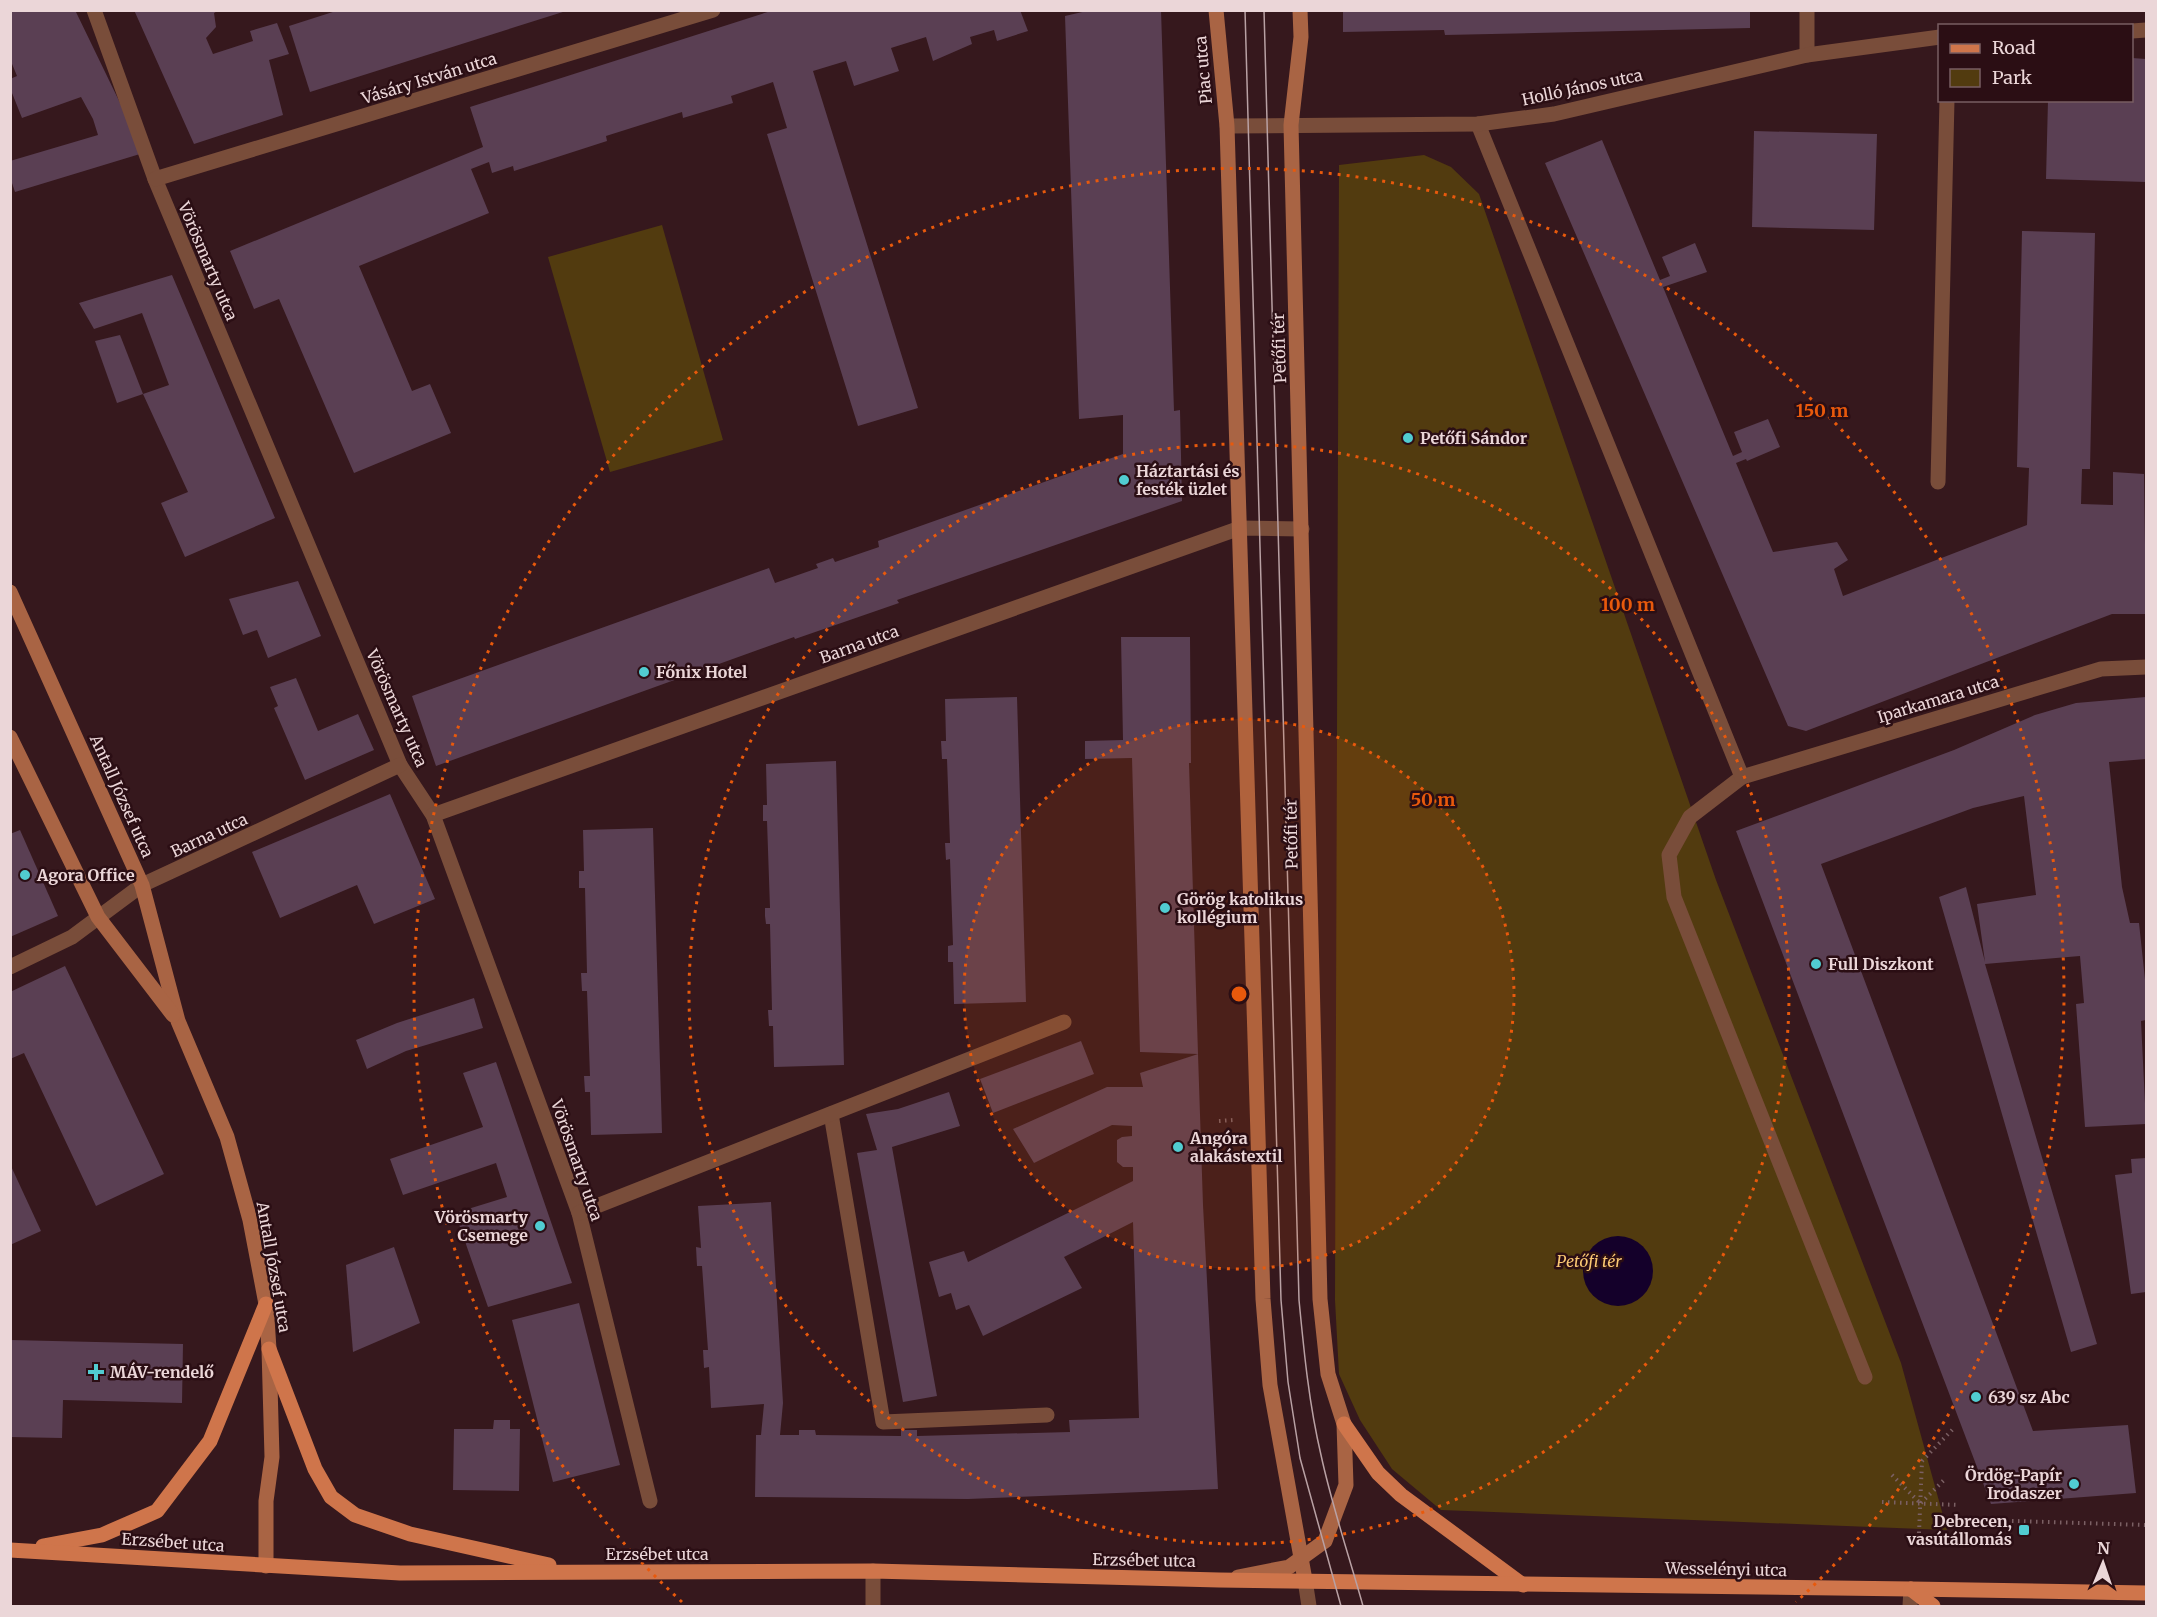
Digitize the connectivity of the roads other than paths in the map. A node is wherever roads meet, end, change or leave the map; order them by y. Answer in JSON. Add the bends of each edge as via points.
{"nodes":[{"id":1,"x":94,"y":10,"type":"edge"},
{"id":2,"x":713,"y":10,"type":"edge"},
{"id":3,"x":1216,"y":10,"type":"edge"},
{"id":4,"x":1300,"y":10,"type":"edge"},
{"id":5,"x":1807,"y":10,"type":"edge"},
{"id":6,"x":1938,"y":37,"type":"edge"},
{"id":7,"x":1808,"y":55,"type":"junction"},
{"id":8,"x":1947,"y":102,"type":"edge"},
{"id":9,"x":1478,"y":124,"type":"junction"},
{"id":10,"x":1291,"y":125,"type":"junction"},
{"id":11,"x":1227,"y":126,"type":"junction"},
{"id":12,"x":155,"y":179,"type":"junction"},
{"id":13,"x":1938,"y":482,"type":"dead end"},
{"id":14,"x":1240,"y":528,"type":"junction"},
{"id":15,"x":1302,"y":529,"type":"junction"},
{"id":16,"x":10,"y":592,"type":"edge"},
{"id":17,"x":2146,"y":667,"type":"edge"},
{"id":18,"x":10,"y":737,"type":"edge"},
{"id":19,"x":400,"y":765,"type":"junction"},
{"id":20,"x":1742,"y":777,"type":"junction"},
{"id":21,"x":433,"y":815,"type":"junction"},
{"id":22,"x":142,"y":885,"type":"junction"},
{"id":23,"x":98,"y":917,"type":"junction"},
{"id":24,"x":10,"y":967,"type":"edge"},
{"id":25,"x":178,"y":1021,"type":"junction"},
{"id":26,"x":1064,"y":1022,"type":"dead end"},
{"id":27,"x":831,"y":1114,"type":"junction"},
{"id":28,"x":579,"y":1213,"type":"junction"},
{"id":29,"x":266,"y":1304,"type":"junction"},
{"id":30,"x":269,"y":1349,"type":"junction"},
{"id":31,"x":1865,"y":1377,"type":"dead end"},
{"id":32,"x":1047,"y":1415,"type":"dead end"},
{"id":33,"x":1344,"y":1424,"type":"junction"},
{"id":34,"x":650,"y":1501,"type":"dead end"},
{"id":35,"x":15,"y":1550,"type":"edge"},
{"id":36,"x":1301,"y":1559,"type":"junction"},
{"id":37,"x":266,"y":1566,"type":"junction"},
{"id":38,"x":575,"y":1571,"type":"junction"},
{"id":39,"x":873,"y":1571,"type":"junction"},
{"id":40,"x":1219,"y":1580,"type":"junction"},
{"id":41,"x":1305,"y":1580,"type":"junction"},
{"id":42,"x":1523,"y":1585,"type":"junction"},
{"id":43,"x":1911,"y":1588,"type":"junction"},
{"id":44,"x":2146,"y":1593,"type":"edge"},
{"id":45,"x":873,"y":1606,"type":"edge"},
{"id":46,"x":1309,"y":1606,"type":"edge"},
{"id":47,"x":1910,"y":1606,"type":"edge"},
{"id":48,"x":1933,"y":1606,"type":"edge"}],
"edges":[{"from":1,"to":12,"type":"street","name":"Vörösmarty utca"},
{"from":2,"to":12,"type":"street","name":"Vásáry István utca"},
{"from":3,"to":11,"type":"street","name":"Piac utca"},
{"from":4,"to":10,"type":"street","via":[[1301,37]]},
{"from":5,"to":7,"type":"street"},
{"from":6,"to":7,"type":"street","name":"Holló János utca"},
{"from":7,"to":9,"type":"street","name":"Holló János utca","via":[[1554,114]]},
{"from":8,"to":13,"type":"street"},
{"from":9,"to":10,"type":"street","name":"Holló János utca"},
{"from":9,"to":20,"type":"street"},
{"from":10,"to":11,"type":"street","name":"Holló János utca"},
{"from":10,"to":15,"type":"street","name":"Petőfi tér"},
{"from":11,"to":14,"type":"street"},
{"from":12,"to":19,"type":"street","name":"Vörösmarty utca"},
{"from":14,"to":15,"type":"street","name":"Barna utca"},
{"from":14,"to":21,"type":"street","name":"Barna utca"},
{"from":14,"to":36,"type":"street","via":[[1263,1299],[1270,1385]]},
{"from":15,"to":33,"type":"street","name":"Petőfi tér","via":[[1320,1299],[1328,1374]]},
{"from":16,"to":22,"type":"street","name":"Antall József utca"},
{"from":17,"to":20,"type":"street","name":"Iparkamara utca","via":[[2101,669]]},
{"from":18,"to":23,"type":"street","name":"Antall József utca"},
{"from":19,"to":21,"type":"street","name":"Vörösmarty utca"},
{"from":19,"to":22,"type":"street","name":"Barna utca"},
{"from":20,"to":31,"type":"street","via":[[1690,817],[1669,855],[1674,897]]},
{"from":21,"to":28,"type":"street","name":"Vörösmarty utca"},
{"from":22,"to":23,"type":"street","name":"Barna utca"},
{"from":22,"to":25,"type":"street","name":"Antall József utca"},
{"from":23,"to":24,"type":"street","name":"Barna utca","via":[[72,937]]},
{"from":23,"to":25,"type":"street","name":"Antall József utca"},
{"from":25,"to":29,"type":"street","name":"Antall József utca","via":[[227,1137],[250,1220]]},
{"from":26,"to":27,"type":"street"},
{"from":27,"to":28,"type":"street"},
{"from":27,"to":32,"type":"street","via":[[883,1422]]},
{"from":28,"to":34,"type":"street","name":"Vörösmarty utca"},
{"from":29,"to":30,"type":"street","name":"Antall József utca"},
{"from":29,"to":35,"type":"main road","via":[[210,1441],[157,1511],[102,1534]]},
{"from":30,"to":37,"type":"street","name":"Antall József utca","via":[[272,1457],[266,1501]]},
{"from":30,"to":38,"type":"main road","via":[[315,1469],[331,1497],[355,1515],[410,1534]]},
{"from":33,"to":36,"type":"street","name":"Petőfi tér","via":[[1346,1485],[1325,1541]]},
{"from":33,"to":42,"type":"main road","via":[[1378,1473],[1401,1495]]},
{"from":35,"to":37,"type":"main road","name":"Erzsébet utca"},
{"from":36,"to":40,"type":"street","name":"Petőfi tér","via":[[1290,1567]]},
{"from":36,"to":41,"type":"street"},
{"from":37,"to":38,"type":"main road","name":"Erzsébet utca","via":[[400,1573]]},
{"from":38,"to":39,"type":"main road","name":"Erzsébet utca"},
{"from":39,"to":40,"type":"main road","name":"Erzsébet utca"},
{"from":39,"to":45,"type":"street"},
{"from":40,"to":41,"type":"main road","name":"Erzsébet utca"},
{"from":41,"to":42,"type":"main road","name":"Wesselényi utca"},
{"from":41,"to":46,"type":"street"},
{"from":42,"to":43,"type":"main road","name":"Wesselényi utca"},
{"from":43,"to":44,"type":"main road","name":"Wesselényi utca"},
{"from":43,"to":47,"type":"street"},
{"from":43,"to":48,"type":"main road"}]}
